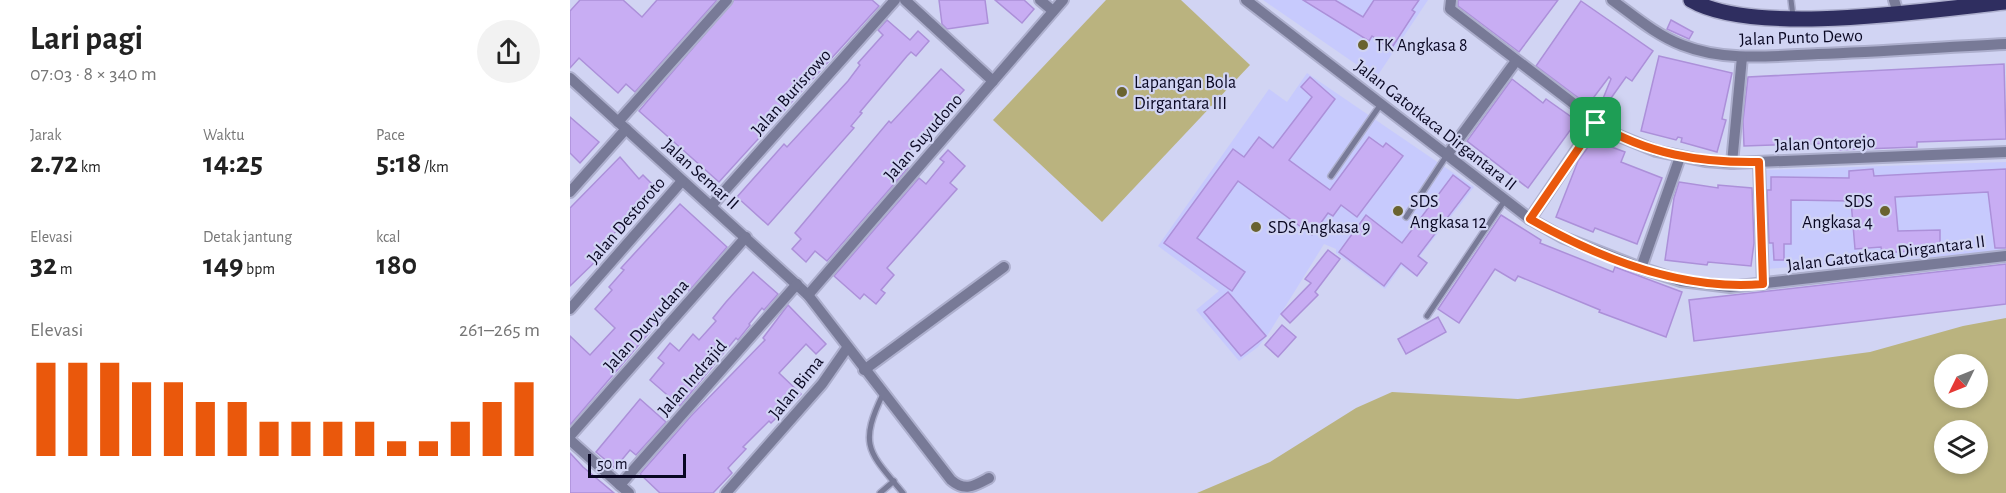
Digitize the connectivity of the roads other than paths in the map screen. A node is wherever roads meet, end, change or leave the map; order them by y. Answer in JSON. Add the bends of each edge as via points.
{"nodes":[{"id":1,"x":726,"y":0,"type":"edge"},
{"id":2,"x":895,"y":0,"type":"edge"},
{"id":3,"x":904,"y":0,"type":"edge"},
{"id":4,"x":1040,"y":0,"type":"edge"},
{"id":5,"x":1063,"y":0,"type":"edge"},
{"id":6,"x":1246,"y":0,"type":"edge"},
{"id":7,"x":1451,"y":0,"type":"edge"},
{"id":8,"x":1612,"y":0,"type":"edge"},
{"id":9,"x":1691,"y":0,"type":"edge"},
{"id":10,"x":1791,"y":0,"type":"edge"},
{"id":11,"x":2006,"y":3,"type":"edge"},
{"id":12,"x":1896,"y":7,"type":"edge"},
{"id":13,"x":2006,"y":7,"type":"edge"},
{"id":14,"x":1053,"y":11,"type":"junction"},
{"id":15,"x":1794,"y":18,"type":"junction"},
{"id":16,"x":2006,"y":44,"type":"edge"},
{"id":17,"x":1742,"y":57,"type":"junction"},
{"id":18,"x":1515,"y":61,"type":"junction"},
{"id":19,"x":570,"y":78,"type":"edge"},
{"id":20,"x":993,"y":81,"type":"junction"},
{"id":21,"x":1382,"y":104,"type":"junction"},
{"id":22,"x":1596,"y":123,"type":"junction"},
{"id":23,"x":622,"y":125,"type":"junction"},
{"id":24,"x":2006,"y":152,"type":"edge"},
{"id":25,"x":1447,"y":155,"type":"junction"},
{"id":26,"x":1680,"y":157,"type":"junction"},
{"id":27,"x":1759,"y":162,"type":"junction"},
{"id":28,"x":1732,"y":163,"type":"junction"},
{"id":29,"x":1330,"y":176,"type":"dead end"},
{"id":30,"x":682,"y":181,"type":"junction"},
{"id":31,"x":570,"y":192,"type":"edge"},
{"id":32,"x":1505,"y":200,"type":"junction"},
{"id":33,"x":711,"y":206,"type":"junction"},
{"id":34,"x":1406,"y":217,"type":"dead end"},
{"id":35,"x":1530,"y":219,"type":"junction"},
{"id":36,"x":746,"y":237,"type":"junction"},
{"id":37,"x":2006,"y":256,"type":"edge"},
{"id":38,"x":1004,"y":267,"type":"dead end"},
{"id":39,"x":1641,"y":268,"type":"junction"},
{"id":40,"x":797,"y":284,"type":"junction"},
{"id":41,"x":1763,"y":284,"type":"junction"},
{"id":42,"x":808,"y":296,"type":"junction"},
{"id":43,"x":570,"y":309,"type":"edge"},
{"id":44,"x":1427,"y":316,"type":"dead end"},
{"id":45,"x":847,"y":348,"type":"junction"},
{"id":46,"x":864,"y":370,"type":"junction"},
{"id":47,"x":883,"y":394,"type":"junction"},
{"id":48,"x":570,"y":438,"type":"edge"},
{"id":49,"x":989,"y":478,"type":"dead end"},
{"id":50,"x":894,"y":481,"type":"junction"},
{"id":51,"x":620,"y":485,"type":"junction"},
{"id":52,"x":629,"y":493,"type":"edge"},
{"id":53,"x":726,"y":493,"type":"edge"},
{"id":54,"x":880,"y":493,"type":"edge"},
{"id":55,"x":903,"y":493,"type":"edge"}],
"edges":[{"from":1,"to":23,"type":"street"},
{"from":2,"to":33,"type":"street","name":"Jalan Burisrowo"},
{"from":3,"to":20,"type":"street"},
{"from":4,"to":14,"type":"street"},
{"from":5,"to":14,"type":"street","name":"Jalan Suyudono"},
{"from":6,"to":21,"type":"street","name":"Jalan Gatotkaca Dirgantara II"},
{"from":7,"to":18,"type":"street","name":"Jalan Ontorejo","via":[[1450,9]]},
{"from":8,"to":17,"type":"street","name":"Jalan Punto Dewo","via":[[1681,45]]},
{"from":9,"to":15,"type":"main road","via":[[1729,15]]},
{"from":10,"to":15,"type":"lane"},
{"from":11,"to":12,"type":"main road"},
{"from":11,"to":13,"type":"street"},
{"from":12,"to":15,"type":"main road"},
{"from":14,"to":20,"type":"street","name":"Jalan Suyudono"},
{"from":16,"to":17,"type":"street","name":"Jalan Punto Dewo"},
{"from":17,"to":28,"type":"street"},
{"from":18,"to":22,"type":"street","name":"Jalan Ontorejo"},
{"from":18,"to":25,"type":"street"},
{"from":19,"to":23,"type":"street","name":"Jalan Semar II"},
{"from":20,"to":42,"type":"street","name":"Jalan Suyudono"},
{"from":21,"to":25,"type":"street","name":"Jalan Gatotkaca Dirgantara II"},
{"from":21,"to":29,"type":"lane"},
{"from":22,"to":26,"type":"street","name":"Jalan Ontorejo","via":[[1632,143]]},
{"from":22,"to":35,"type":"street"},
{"from":23,"to":30,"type":"street","name":"Jalan Semar II"},
{"from":23,"to":31,"type":"street"},
{"from":24,"to":27,"type":"street","name":"Jalan Ontorejo"},
{"from":25,"to":32,"type":"street","name":"Jalan Gatotkaca Dirgantara II"},
{"from":25,"to":34,"type":"lane"},
{"from":26,"to":28,"type":"street","name":"Jalan Ontorejo"},
{"from":26,"to":39,"type":"street"},
{"from":27,"to":28,"type":"street","name":"Jalan Ontorejo"},
{"from":27,"to":41,"type":"street"},
{"from":30,"to":33,"type":"street","name":"Jalan Semar II"},
{"from":30,"to":43,"type":"street","name":"Jalan Destoroto"},
{"from":32,"to":35,"type":"street","name":"Jalan Gatotkaca Dirgantara II"},
{"from":32,"to":44,"type":"lane"},
{"from":33,"to":36,"type":"street","name":"Jalan Semar II"},
{"from":35,"to":39,"type":"street","name":"Jalan Gatotkaca Dirgantara II","via":[[1562,237]]},
{"from":36,"to":40,"type":"street","name":"Jalan Semar II"},
{"from":36,"to":48,"type":"street","name":"Jalan Duryudana"},
{"from":37,"to":41,"type":"street","name":"Jalan Gatotkaca Dirgantara II"},
{"from":38,"to":46,"type":"street"},
{"from":39,"to":41,"type":"street","name":"Jalan Gatotkaca Dirgantara II","via":[[1706,285]]},
{"from":40,"to":42,"type":"street","name":"Jalan Semar II"},
{"from":40,"to":51,"type":"street","name":"Jalan Indrajid"},
{"from":42,"to":45,"type":"street","name":"Jalan Bima"},
{"from":45,"to":46,"type":"street"},
{"from":45,"to":53,"type":"street","name":"Jalan Bima"},
{"from":46,"to":47,"type":"street"},
{"from":47,"to":49,"type":"street","via":[[957,485],[969,488]]},
{"from":47,"to":50,"type":"lane","via":[[868,439]]},
{"from":48,"to":51,"type":"street","name":"Jalan Duryudana"},
{"from":50,"to":54,"type":"lane"},
{"from":50,"to":55,"type":"lane"},
{"from":51,"to":52,"type":"street"}]}
